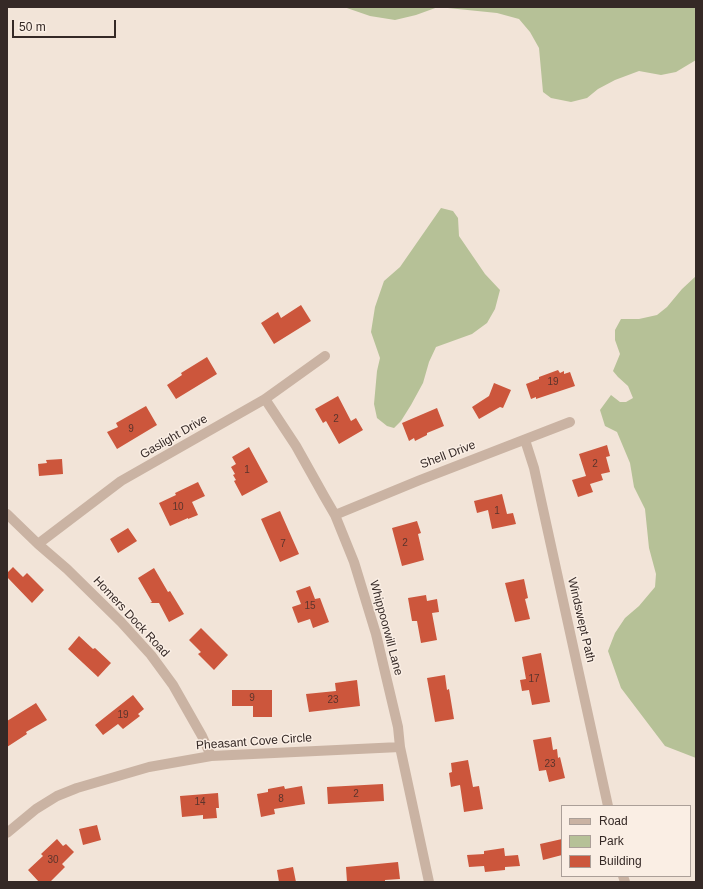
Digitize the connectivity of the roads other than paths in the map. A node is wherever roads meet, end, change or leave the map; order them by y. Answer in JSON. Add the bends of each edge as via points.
{"nodes":[{"id":1,"x":325,"y":356,"type":"dead end"},
{"id":2,"x":265,"y":399,"type":"junction"},
{"id":3,"x":570,"y":422,"type":"dead end"},
{"id":4,"x":525,"y":440,"type":"junction"},
{"id":5,"x":7,"y":514,"type":"edge"},
{"id":6,"x":335,"y":515,"type":"junction"},
{"id":7,"x":38,"y":544,"type":"junction"},
{"id":8,"x":400,"y":747,"type":"junction"},
{"id":9,"x":211,"y":756,"type":"junction"},
{"id":10,"x":608,"y":805,"type":"edge"},
{"id":11,"x":7,"y":833,"type":"edge"},
{"id":12,"x":429,"y":882,"type":"edge"}],
"edges":[{"from":1,"to":2,"type":"street","name":"Gaslight Drive"},
{"from":2,"to":6,"type":"street","name":"Whippoorwill Lane","via":[[296,446]]},
{"from":2,"to":7,"type":"street","name":"Gaslight Drive","via":[[121,481]]},
{"from":3,"to":4,"type":"street","name":"Shell Drive"},
{"from":4,"to":6,"type":"street","name":"Shell Drive"},
{"from":4,"to":10,"type":"street","name":"Windswept Path","via":[[536,475]]},
{"from":5,"to":7,"type":"street","name":"Homers Dock Road"},
{"from":6,"to":8,"type":"street","name":"Whippoorwill Lane","via":[[354,562],[376,634],[398,727]]},
{"from":7,"to":9,"type":"street","name":"Homers Dock Road","via":[[121,622],[151,655],[173,685]]},
{"from":8,"to":9,"type":"street","name":"Pheasant Cove Circle"},
{"from":8,"to":12,"type":"street","name":"Whippoorwill Lane"},
{"from":9,"to":11,"type":"street","name":"Pheasant Cove Circle","via":[[149,767],[76,788],[36,809]]}]}
